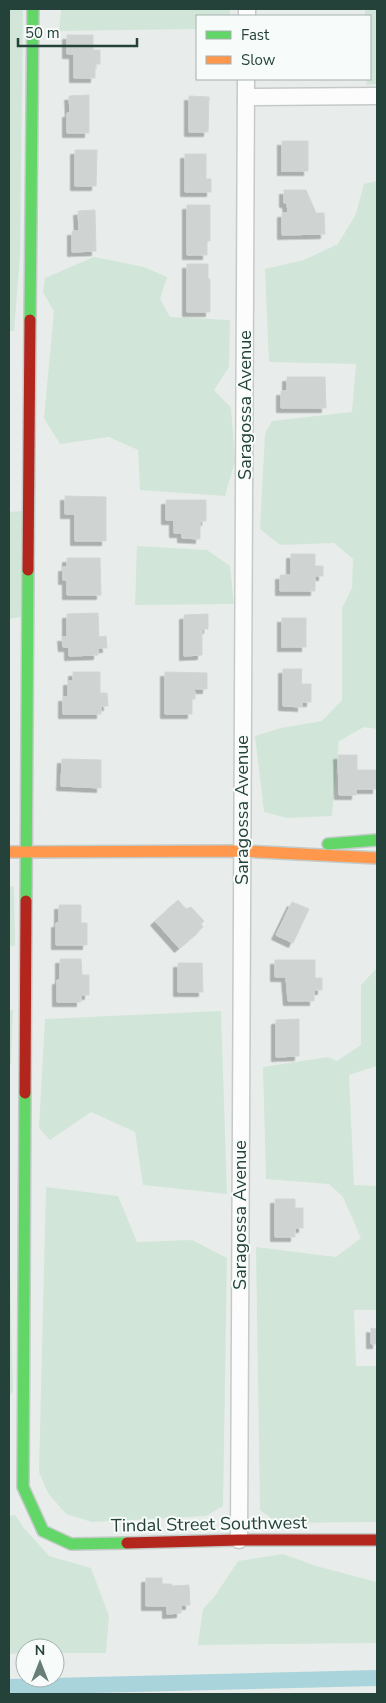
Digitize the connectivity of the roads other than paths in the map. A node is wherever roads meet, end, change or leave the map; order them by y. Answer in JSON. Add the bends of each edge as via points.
{"nodes":[{"id":1,"x":33,"y":9,"type":"edge"},
{"id":2,"x":246,"y":80,"type":"edge"},
{"id":3,"x":377,"y":96,"type":"edge"},
{"id":4,"x":246,"y":97,"type":"junction"},
{"id":5,"x":377,"y":840,"type":"edge"},
{"id":6,"x":242,"y":850,"type":"junction"},
{"id":7,"x":9,"y":852,"type":"edge"},
{"id":8,"x":26,"y":852,"type":"junction"},
{"id":9,"x":377,"y":858,"type":"edge"},
{"id":10,"x":238,"y":1540,"type":"junction"},
{"id":11,"x":377,"y":1540,"type":"edge"}],
"edges":[{"from":1,"to":8,"type":"street"},
{"from":2,"to":4,"type":"street","name":"Saragossa Avenue"},
{"from":3,"to":4,"type":"street"},
{"from":4,"to":6,"type":"street","name":"Saragossa Avenue"},
{"from":5,"to":6,"type":"street"},
{"from":6,"to":8,"type":"street"},
{"from":6,"to":9,"type":"street"},
{"from":6,"to":10,"type":"street","name":"Saragossa Avenue"},
{"from":7,"to":8,"type":"street"},
{"from":8,"to":10,"type":"street","name":"Tindal Street Southwest","via":[[23,1487],[44,1531],[72,1544]]},
{"from":10,"to":11,"type":"street","name":"Tindal Street Southwest"}]}
